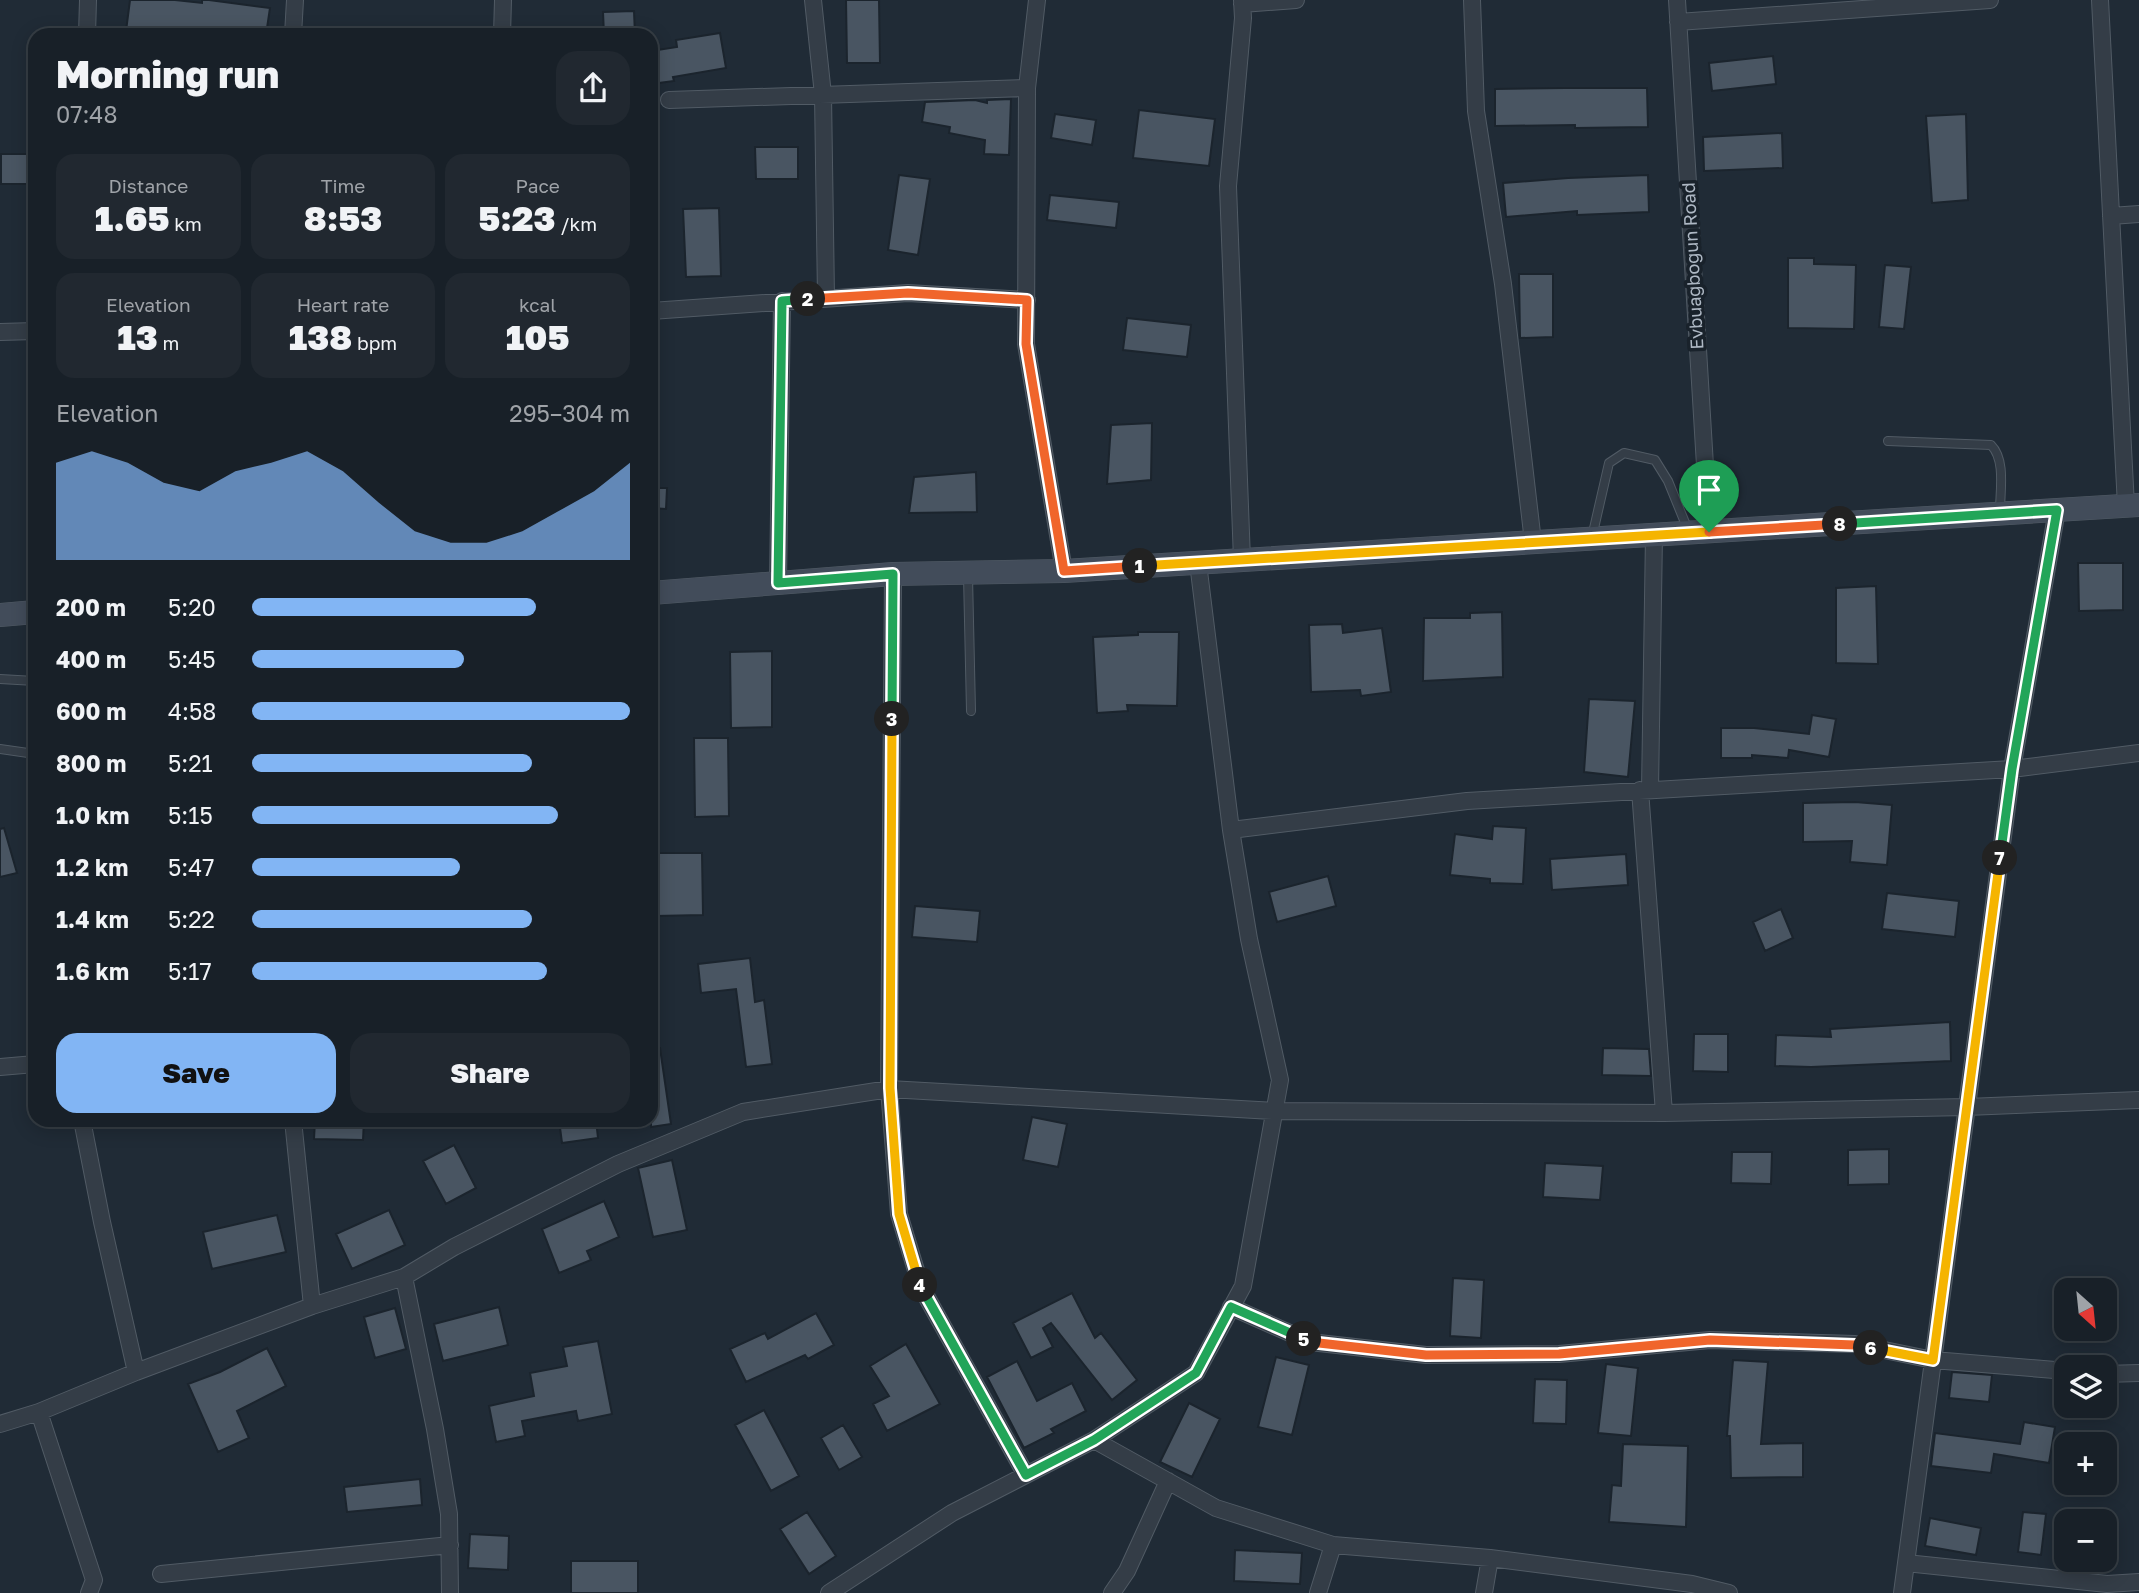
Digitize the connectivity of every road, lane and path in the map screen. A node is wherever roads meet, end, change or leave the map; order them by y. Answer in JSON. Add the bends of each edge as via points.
{"nodes":[{"id":1,"x":89,"y":0,"type":"edge"},
{"id":2,"x":295,"y":0,"type":"edge"},
{"id":3,"x":503,"y":0,"type":"edge"},
{"id":4,"x":813,"y":0,"type":"edge"},
{"id":5,"x":1037,"y":0,"type":"edge"},
{"id":6,"x":1296,"y":0,"type":"edge"},
{"id":7,"x":1472,"y":0,"type":"edge"},
{"id":8,"x":1677,"y":0,"type":"edge"},
{"id":9,"x":1990,"y":0,"type":"edge"},
{"id":10,"x":2100,"y":0,"type":"edge"},
{"id":11,"x":1242,"y":2,"type":"edge"},
{"id":12,"x":1678,"y":22,"type":"junction"},
{"id":13,"x":87,"y":28,"type":"edge"},
{"id":14,"x":293,"y":28,"type":"edge"},
{"id":15,"x":502,"y":28,"type":"edge"},
{"id":16,"x":1027,"y":88,"type":"junction"},
{"id":17,"x":823,"y":95,"type":"junction"},
{"id":18,"x":670,"y":100,"type":"dead end"},
{"id":19,"x":2139,"y":214,"type":"edge"},
{"id":20,"x":2111,"y":216,"type":"junction"},
{"id":21,"x":826,"y":297,"type":"junction"},
{"id":22,"x":1027,"y":300,"type":"junction"},
{"id":23,"x":782,"y":301,"type":"junction"},
{"id":24,"x":658,"y":310,"type":"edge"},
{"id":25,"x":28,"y":331,"type":"edge"},
{"id":26,"x":0,"y":332,"type":"edge"},
{"id":27,"x":1888,"y":441,"type":"dead end"},
{"id":28,"x":2132,"y":505,"type":"edge"},
{"id":29,"x":2057,"y":510,"type":"junction"},
{"id":30,"x":2000,"y":514,"type":"junction"},
{"id":31,"x":1699,"y":532,"type":"junction"},
{"id":32,"x":1654,"y":535,"type":"junction"},
{"id":33,"x":1592,"y":539,"type":"junction"},
{"id":34,"x":1533,"y":542,"type":"junction"},
{"id":35,"x":1242,"y":560,"type":"junction"},
{"id":36,"x":1198,"y":563,"type":"junction"},
{"id":37,"x":1064,"y":571,"type":"junction"},
{"id":38,"x":968,"y":573,"type":"junction"},
{"id":39,"x":893,"y":574,"type":"junction"},
{"id":40,"x":778,"y":583,"type":"junction"},
{"id":41,"x":658,"y":592,"type":"edge"},
{"id":42,"x":28,"y":613,"type":"edge"},
{"id":43,"x":0,"y":615,"type":"edge"},
{"id":44,"x":0,"y":679,"type":"edge"},
{"id":45,"x":28,"y":681,"type":"edge"},
{"id":46,"x":971,"y":711,"type":"dead end"},
{"id":47,"x":0,"y":749,"type":"edge"},
{"id":48,"x":28,"y":753,"type":"edge"},
{"id":49,"x":2139,"y":753,"type":"edge"},
{"id":50,"x":2012,"y":769,"type":"junction"},
{"id":51,"x":1645,"y":790,"type":"junction"},
{"id":52,"x":1231,"y":830,"type":"junction"},
{"id":53,"x":28,"y":1065,"type":"edge"},
{"id":54,"x":0,"y":1067,"type":"edge"},
{"id":55,"x":890,"y":1088,"type":"junction"},
{"id":56,"x":2139,"y":1100,"type":"edge"},
{"id":57,"x":1967,"y":1107,"type":"junction"},
{"id":58,"x":1275,"y":1111,"type":"junction"},
{"id":59,"x":1664,"y":1113,"type":"junction"},
{"id":60,"x":83,"y":1127,"type":"edge"},
{"id":61,"x":294,"y":1127,"type":"edge"},
{"id":62,"x":404,"y":1277,"type":"junction"},
{"id":63,"x":312,"y":1306,"type":"junction"},
{"id":64,"x":1231,"y":1307,"type":"junction"},
{"id":65,"x":1933,"y":1360,"type":"junction"},
{"id":66,"x":2054,"y":1370,"type":"edge"},
{"id":67,"x":136,"y":1372,"type":"junction"},
{"id":68,"x":2139,"y":1373,"type":"edge"},
{"id":69,"x":2117,"y":1374,"type":"edge"},
{"id":70,"x":39,"y":1412,"type":"junction"},
{"id":71,"x":0,"y":1424,"type":"edge"},
{"id":72,"x":1094,"y":1440,"type":"junction"},
{"id":73,"x":1026,"y":1475,"type":"junction"},
{"id":74,"x":1168,"y":1481,"type":"junction"},
{"id":75,"x":450,"y":1545,"type":"junction"},
{"id":76,"x":1333,"y":1545,"type":"junction"},
{"id":77,"x":1490,"y":1558,"type":"junction"},
{"id":78,"x":1906,"y":1563,"type":"junction"},
{"id":79,"x":161,"y":1574,"type":"dead end"},
{"id":80,"x":2139,"y":1582,"type":"edge"},
{"id":81,"x":89,"y":1593,"type":"edge"},
{"id":82,"x":450,"y":1593,"type":"edge"},
{"id":83,"x":829,"y":1593,"type":"edge"},
{"id":84,"x":1112,"y":1593,"type":"edge"},
{"id":85,"x":1318,"y":1593,"type":"edge"},
{"id":86,"x":1484,"y":1593,"type":"edge"},
{"id":87,"x":1729,"y":1593,"type":"edge"},
{"id":88,"x":1902,"y":1593,"type":"edge"}],
"edges":[{"from":1,"to":13,"type":"street"},
{"from":2,"to":14,"type":"street"},
{"from":3,"to":15,"type":"street"},
{"from":4,"to":17,"type":"street"},
{"from":5,"to":16,"type":"street"},
{"from":6,"to":11,"type":"street"},
{"from":7,"to":34,"type":"street","via":[[1475,111],[1503,284]]},
{"from":8,"to":12,"type":"street","name":"Evbuagbogun Road"},
{"from":9,"to":12,"type":"street"},
{"from":10,"to":20,"type":"street"},
{"from":11,"to":35,"type":"street","via":[[1228,186]]},
{"from":12,"to":31,"type":"street","name":"Evbuagbogun Road"},
{"from":16,"to":17,"type":"street"},
{"from":16,"to":22,"type":"street"},
{"from":17,"to":18,"type":"street"},
{"from":17,"to":21,"type":"street"},
{"from":19,"to":20,"type":"street"},
{"from":20,"to":28,"type":"street"},
{"from":21,"to":22,"type":"street","via":[[908,293]]},
{"from":21,"to":23,"type":"street"},
{"from":22,"to":37,"type":"street","via":[[1026,344]]},
{"from":23,"to":24,"type":"street"},
{"from":23,"to":40,"type":"street"},
{"from":25,"to":26,"type":"street"},
{"from":27,"to":30,"type":"lane","via":[[1991,445],[2000,461]]},
{"from":28,"to":29,"type":"main road"},
{"from":29,"to":30,"type":"main road"},
{"from":29,"to":50,"type":"street"},
{"from":30,"to":31,"type":"main road"},
{"from":31,"to":32,"type":"main road"},
{"from":31,"to":33,"type":"lane","via":[[1655,460],[1625,453],[1609,463]]},
{"from":32,"to":33,"type":"main road"},
{"from":32,"to":51,"type":"street"},
{"from":33,"to":34,"type":"main road"},
{"from":34,"to":35,"type":"main road"},
{"from":35,"to":36,"type":"main road"},
{"from":36,"to":37,"type":"main road"},
{"from":36,"to":52,"type":"street"},
{"from":37,"to":38,"type":"main road"},
{"from":38,"to":39,"type":"main road"},
{"from":38,"to":46,"type":"lane"},
{"from":39,"to":40,"type":"main road"},
{"from":39,"to":55,"type":"street"},
{"from":40,"to":41,"type":"main road"},
{"from":42,"to":43,"type":"main road"},
{"from":44,"to":45,"type":"lane"},
{"from":47,"to":48,"type":"lane"},
{"from":49,"to":50,"type":"street"},
{"from":50,"to":51,"type":"street"},
{"from":50,"to":57,"type":"street"},
{"from":51,"to":52,"type":"street","via":[[1467,801]]},
{"from":51,"to":59,"type":"street"},
{"from":52,"to":58,"type":"street","via":[[1280,1080]]},
{"from":53,"to":54,"type":"street"},
{"from":55,"to":58,"type":"street"},
{"from":55,"to":62,"type":"street","via":[[743,1112],[618,1164]]},
{"from":55,"to":73,"type":"street","via":[[899,1214],[921,1287]]},
{"from":56,"to":57,"type":"street"},
{"from":57,"to":59,"type":"street"},
{"from":57,"to":65,"type":"street"},
{"from":58,"to":59,"type":"street"},
{"from":58,"to":64,"type":"street","via":[[1243,1286]]},
{"from":60,"to":67,"type":"street"},
{"from":61,"to":63,"type":"street"},
{"from":62,"to":63,"type":"street"},
{"from":62,"to":75,"type":"street","via":[[435,1429]]},
{"from":63,"to":67,"type":"street"},
{"from":64,"to":65,"type":"street","via":[[1310,1342],[1426,1355],[1559,1354],[1710,1340],[1855,1345]]},
{"from":64,"to":72,"type":"street","via":[[1196,1373]]},
{"from":65,"to":66,"type":"street"},
{"from":65,"to":78,"type":"street"},
{"from":67,"to":70,"type":"street"},
{"from":68,"to":69,"type":"street"},
{"from":70,"to":71,"type":"street"},
{"from":70,"to":81,"type":"street","via":[[93,1580]]},
{"from":72,"to":73,"type":"street"},
{"from":72,"to":74,"type":"street"},
{"from":73,"to":83,"type":"street","via":[[952,1513]]},
{"from":74,"to":76,"type":"street","via":[[1216,1508]]},
{"from":74,"to":84,"type":"street","via":[[1127,1571]]},
{"from":75,"to":79,"type":"street"},
{"from":75,"to":82,"type":"street"},
{"from":76,"to":77,"type":"street"},
{"from":76,"to":85,"type":"street"},
{"from":77,"to":86,"type":"street"},
{"from":77,"to":87,"type":"street","via":[[1692,1584]]},
{"from":78,"to":80,"type":"street","via":[[2108,1584]]},
{"from":78,"to":88,"type":"street"}]}
